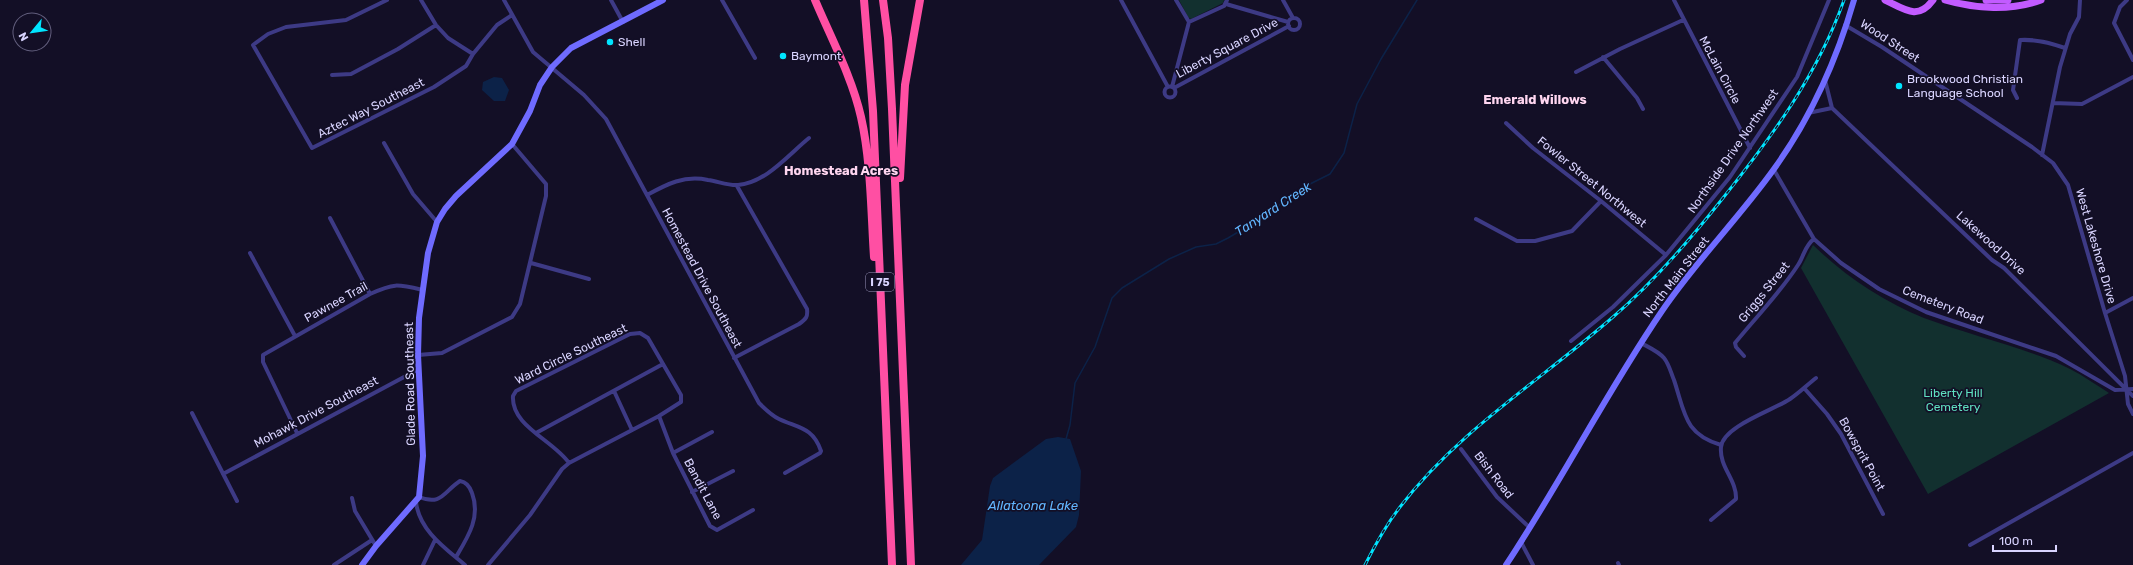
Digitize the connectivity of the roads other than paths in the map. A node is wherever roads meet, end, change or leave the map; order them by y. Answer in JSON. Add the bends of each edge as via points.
{"nodes":[{"id":1,"x":387,"y":0,"type":"edge"},
{"id":2,"x":421,"y":0,"type":"edge"},
{"id":3,"x":504,"y":0,"type":"edge"},
{"id":4,"x":611,"y":0,"type":"edge"},
{"id":5,"x":663,"y":0,"type":"edge"},
{"id":6,"x":722,"y":0,"type":"edge"},
{"id":7,"x":815,"y":0,"type":"edge"},
{"id":8,"x":864,"y":0,"type":"edge"},
{"id":9,"x":883,"y":0,"type":"edge"},
{"id":10,"x":920,"y":0,"type":"edge"},
{"id":11,"x":1121,"y":0,"type":"edge"},
{"id":12,"x":1176,"y":0,"type":"edge"},
{"id":13,"x":1282,"y":0,"type":"edge"},
{"id":14,"x":1674,"y":0,"type":"edge"},
{"id":15,"x":1829,"y":0,"type":"edge"},
{"id":16,"x":1854,"y":0,"type":"edge"},
{"id":17,"x":1885,"y":0,"type":"edge"},
{"id":18,"x":1934,"y":0,"type":"edge"},
{"id":19,"x":1945,"y":0,"type":"edge"},
{"id":20,"x":1986,"y":0,"type":"edge"},
{"id":21,"x":2008,"y":0,"type":"edge"},
{"id":22,"x":2042,"y":0,"type":"edge"},
{"id":23,"x":2080,"y":0,"type":"edge"},
{"id":24,"x":2127,"y":0,"type":"edge"},
{"id":25,"x":1226,"y":2,"type":"edge"},
{"id":26,"x":512,"y":15,"type":"junction"},
{"id":27,"x":1292,"y":18,"type":"junction"},
{"id":28,"x":1683,"y":20,"type":"junction"},
{"id":29,"x":623,"y":22,"type":"junction"},
{"id":30,"x":1190,"y":22,"type":"junction"},
{"id":31,"x":1288,"y":24,"type":"junction"},
{"id":32,"x":436,"y":25,"type":"junction"},
{"id":33,"x":1845,"y":25,"type":"junction"},
{"id":34,"x":2065,"y":48,"type":"junction"},
{"id":35,"x":473,"y":54,"type":"junction"},
{"id":36,"x":1603,"y":57,"type":"junction"},
{"id":37,"x":755,"y":58,"type":"dead end"},
{"id":38,"x":2133,"y":60,"type":"edge"},
{"id":39,"x":552,"y":67,"type":"junction"},
{"id":40,"x":1576,"y":72,"type":"dead end"},
{"id":41,"x":332,"y":75,"type":"dead end"},
{"id":42,"x":2133,"y":77,"type":"edge"},
{"id":43,"x":1825,"y":78,"type":"junction"},
{"id":44,"x":1171,"y":87,"type":"junction"},
{"id":45,"x":2017,"y":98,"type":"dead end"},
{"id":46,"x":2053,"y":103,"type":"junction"},
{"id":47,"x":1832,"y":108,"type":"junction"},
{"id":48,"x":1643,"y":109,"type":"dead end"},
{"id":49,"x":1808,"y":114,"type":"junction"},
{"id":50,"x":1506,"y":123,"type":"dead end"},
{"id":51,"x":809,"y":138,"type":"dead end"},
{"id":52,"x":384,"y":143,"type":"dead end"},
{"id":53,"x":512,"y":144,"type":"junction"},
{"id":54,"x":1750,"y":148,"type":"junction"},
{"id":55,"x":2042,"y":155,"type":"junction"},
{"id":56,"x":1774,"y":170,"type":"junction"},
{"id":57,"x":737,"y":186,"type":"junction"},
{"id":58,"x":646,"y":195,"type":"junction"},
{"id":59,"x":1601,"y":201,"type":"junction"},
{"id":60,"x":897,"y":207,"type":"junction"},
{"id":61,"x":330,"y":218,"type":"dead end"},
{"id":62,"x":1476,"y":219,"type":"dead end"},
{"id":63,"x":437,"y":222,"type":"junction"},
{"id":64,"x":1814,"y":239,"type":"junction"},
{"id":65,"x":250,"y":253,"type":"dead end"},
{"id":66,"x":1666,"y":255,"type":"junction"},
{"id":67,"x":531,"y":263,"type":"junction"},
{"id":68,"x":590,"y":279,"type":"dead end"},
{"id":69,"x":422,"y":290,"type":"junction"},
{"id":70,"x":370,"y":294,"type":"junction"},
{"id":71,"x":2133,"y":298,"type":"edge"},
{"id":72,"x":881,"y":303,"type":"junction"},
{"id":73,"x":2105,"y":313,"type":"junction"},
{"id":74,"x":295,"y":336,"type":"junction"},
{"id":75,"x":1571,"y":341,"type":"dead end"},
{"id":76,"x":1640,"y":343,"type":"junction"},
{"id":77,"x":418,"y":356,"type":"junction"},
{"id":78,"x":1744,"y":356,"type":"dead end"},
{"id":79,"x":734,"y":358,"type":"junction"},
{"id":80,"x":664,"y":364,"type":"junction"},
{"id":81,"x":419,"y":369,"type":"junction"},
{"id":82,"x":1816,"y":378,"type":"dead end"},
{"id":83,"x":1804,"y":388,"type":"junction"},
{"id":84,"x":2133,"y":389,"type":"edge"},
{"id":85,"x":2127,"y":390,"type":"junction"},
{"id":86,"x":614,"y":391,"type":"junction"},
{"id":87,"x":2133,"y":396,"type":"edge"},
{"id":88,"x":192,"y":413,"type":"dead end"},
{"id":89,"x":2133,"y":414,"type":"edge"},
{"id":90,"x":659,"y":416,"type":"junction"},
{"id":91,"x":632,"y":430,"type":"junction"},
{"id":92,"x":712,"y":432,"type":"dead end"},
{"id":93,"x":297,"y":433,"type":"junction"},
{"id":94,"x":536,"y":433,"type":"junction"},
{"id":95,"x":1721,"y":445,"type":"junction"},
{"id":96,"x":1461,"y":449,"type":"dead end"},
{"id":97,"x":673,"y":453,"type":"junction"},
{"id":98,"x":2133,"y":453,"type":"edge"},
{"id":99,"x":569,"y":462,"type":"junction"},
{"id":100,"x":733,"y":471,"type":"dead end"},
{"id":101,"x":785,"y":473,"type":"dead end"},
{"id":102,"x":223,"y":474,"type":"junction"},
{"id":103,"x":692,"y":492,"type":"junction"},
{"id":104,"x":352,"y":498,"type":"dead end"},
{"id":105,"x":418,"y":499,"type":"junction"},
{"id":106,"x":237,"y":501,"type":"dead end"},
{"id":107,"x":753,"y":510,"type":"dead end"},
{"id":108,"x":1883,"y":514,"type":"dead end"},
{"id":109,"x":1711,"y":520,"type":"dead end"},
{"id":110,"x":1530,"y":528,"type":"junction"},
{"id":111,"x":372,"y":540,"type":"junction"},
{"id":112,"x":435,"y":540,"type":"junction"},
{"id":113,"x":1521,"y":542,"type":"junction"},
{"id":114,"x":1970,"y":545,"type":"dead end"},
{"id":115,"x":376,"y":546,"type":"junction"},
{"id":116,"x":456,"y":557,"type":"junction"},
{"id":117,"x":334,"y":565,"type":"edge"},
{"id":118,"x":362,"y":565,"type":"edge"},
{"id":119,"x":423,"y":565,"type":"edge"},
{"id":120,"x":465,"y":565,"type":"edge"},
{"id":121,"x":488,"y":565,"type":"edge"},
{"id":122,"x":892,"y":565,"type":"edge"},
{"id":123,"x":911,"y":565,"type":"edge"},
{"id":124,"x":1506,"y":565,"type":"edge"},
{"id":125,"x":1533,"y":565,"type":"edge"}],
"edges":[{"from":1,"to":35,"type":"street","name":"Aztec Way Southeast","via":[[346,20],[286,27],[268,34],[253,45],[312,148],[439,84],[466,66]]},
{"from":2,"to":32,"type":"street"},
{"from":3,"to":26,"type":"street","name":"Homestead Drive Southeast"},
{"from":4,"to":29,"type":"street"},
{"from":5,"to":29,"type":"street","name":"Glade Road Southeast"},
{"from":6,"to":37,"type":"street"},
{"from":7,"to":72,"type":"highway","via":[[861,115],[866,145],[874,260]]},
{"from":8,"to":72,"type":"highway","number":"I 75","via":[[871,75]]},
{"from":9,"to":60,"type":"highway","number":"I 75"},
{"from":10,"to":60,"type":"highway","via":[[905,85]]},
{"from":11,"to":44,"type":"street","name":"Liberty Square Drive"},
{"from":12,"to":30,"type":"street"},
{"from":13,"to":27,"type":"street","name":"Liberty Square Drive"},
{"from":14,"to":28,"type":"street","name":"McLain Circle"},
{"from":15,"to":54,"type":"street","name":"Northside Drive Northwest","via":[[1797,77]]},
{"from":16,"to":33,"type":"street","name":"North Main Street"},
{"from":17,"to":18,"type":"main road","via":[[1916,12],[1925,9]]},
{"from":19,"to":22,"type":"main road","via":[[1994,8]]},
{"from":20,"to":21,"type":"main road"},
{"from":23,"to":34,"type":"street","via":[[2079,17]]},
{"from":24,"to":38,"type":"street","via":[[2120,7],[2114,23]]},
{"from":25,"to":30,"type":"street"},
{"from":25,"to":31,"type":"street"},
{"from":26,"to":35,"type":"street","name":"Aztec Way Southeast","via":[[497,25]]},
{"from":26,"to":39,"type":"street","name":"Homestead Drive Southeast","via":[[533,52]]},
{"from":27,"to":31,"type":"street","name":"Liberty Square Drive"},
{"from":27,"to":31,"type":"street","name":"Liberty Square Drive","via":[[1298,19],[1299,27],[1294,30]]},
{"from":28,"to":36,"type":"street"},
{"from":28,"to":54,"type":"street","name":"McLain Circle"},
{"from":29,"to":39,"type":"street","name":"Glade Road Southeast","via":[[571,48]]},
{"from":30,"to":44,"type":"street"},
{"from":31,"to":44,"type":"street","name":"Liberty Square Drive"},
{"from":32,"to":35,"type":"street","via":[[448,38]]},
{"from":32,"to":41,"type":"street","via":[[351,74]]},
{"from":33,"to":43,"type":"street","name":"North Main Street"},
{"from":33,"to":55,"type":"street","name":"Wood Street","via":[[1882,47]]},
{"from":34,"to":45,"type":"street","via":[[2048,42],[2020,40],[2013,90]]},
{"from":34,"to":46,"type":"street"},
{"from":36,"to":40,"type":"street"},
{"from":36,"to":48,"type":"street"},
{"from":39,"to":53,"type":"street","name":"Glade Road Southeast","via":[[540,84],[530,111]]},
{"from":39,"to":58,"type":"street","name":"Homestead Drive Southeast","via":[[584,95],[606,119]]},
{"from":42,"to":46,"type":"street","via":[[2082,104]]},
{"from":43,"to":47,"type":"street"},
{"from":43,"to":49,"type":"street","name":"North Main Street"},
{"from":46,"to":55,"type":"street"},
{"from":47,"to":49,"type":"street"},
{"from":47,"to":85,"type":"street","name":"Lakewood Drive","via":[[1992,260],[2022,285]]},
{"from":49,"to":56,"type":"street","name":"North Main Street"},
{"from":50,"to":59,"type":"street","name":"Fowler Street Northwest","via":[[1533,148]]},
{"from":51,"to":57,"type":"street","via":[[768,173]]},
{"from":52,"to":63,"type":"street","via":[[413,194]]},
{"from":53,"to":63,"type":"street","name":"Glade Road Southeast","via":[[456,196]]},
{"from":53,"to":67,"type":"street","via":[[546,184],[546,196]]},
{"from":54,"to":66,"type":"street","name":"Northside Drive Northwest","via":[[1702,213]]},
{"from":55,"to":73,"type":"street","name":"West Lakeshore Drive","via":[[2053,163],[2068,185]]},
{"from":56,"to":64,"type":"street","name":"Cemetery Road"},
{"from":56,"to":76,"type":"street","name":"North Main Street","via":[[1674,294]]},
{"from":57,"to":58,"type":"street","via":[[706,179],[686,178],[676,180]]},
{"from":57,"to":79,"type":"street","via":[[808,314],[799,324]]},
{"from":58,"to":79,"type":"street","name":"Homestead Drive Southeast"},
{"from":59,"to":62,"type":"street","via":[[1572,231],[1535,241],[1517,241]]},
{"from":59,"to":66,"type":"street","name":"Fowler Street Northwest"},
{"from":60,"to":123,"type":"highway","number":"I 75"},
{"from":61,"to":70,"type":"street"},
{"from":63,"to":69,"type":"street","name":"Glade Road Southeast","via":[[428,253]]},
{"from":64,"to":78,"type":"street","name":"Griggs Street","via":[[1757,319],[1735,343]]},
{"from":64,"to":85,"type":"street","name":"Cemetery Road","via":[[1841,263],[1899,300],[1946,319],[2056,356],[2114,390]]},
{"from":65,"to":74,"type":"street"},
{"from":66,"to":75,"type":"street","name":"Northside Drive Northwest","via":[[1613,307]]},
{"from":67,"to":68,"type":"street"},
{"from":67,"to":77,"type":"street","via":[[520,304],[512,317],[442,353]]},
{"from":69,"to":70,"type":"street","name":"Pawnee Trail","via":[[398,284],[388,285]]},
{"from":69,"to":77,"type":"street","name":"Glade Road Southeast"},
{"from":70,"to":74,"type":"street","name":"Pawnee Trail"},
{"from":71,"to":73,"type":"street"},
{"from":72,"to":122,"type":"highway","number":"I 75"},
{"from":73,"to":85,"type":"street","name":"West Lakeshore Drive","via":[[2126,376]]},
{"from":74,"to":93,"type":"street","name":"Pawnee Trail","via":[[263,355],[263,362]]},
{"from":76,"to":95,"type":"street","via":[[1664,358],[1689,424],[1695,432]]},
{"from":76,"to":110,"type":"street","name":"North Main Street"},
{"from":77,"to":81,"type":"street","name":"Glade Road Southeast"},
{"from":79,"to":101,"type":"street","name":"Homestead Drive Southeast","via":[[759,403],[778,419],[804,428],[822,451]]},
{"from":80,"to":86,"type":"street"},
{"from":80,"to":90,"type":"street","name":"Ward Circle Southeast","via":[[682,400],[678,406]]},
{"from":80,"to":94,"type":"street","name":"Ward Circle Southeast","via":[[648,338],[644,334],[636,333],[616,340],[516,391],[513,396],[515,412],[520,420]]},
{"from":81,"to":93,"type":"street","name":"Mohawk Drive Southeast"},
{"from":81,"to":105,"type":"street","name":"Glade Road Southeast","via":[[423,456]]},
{"from":82,"to":83,"type":"street"},
{"from":83,"to":95,"type":"street","via":[[1790,399],[1732,430]]},
{"from":83,"to":108,"type":"street","name":"Bowsprit Point","via":[[1841,434]]},
{"from":84,"to":85,"type":"street"},
{"from":85,"to":87,"type":"street","name":"Lakewood Drive"},
{"from":85,"to":89,"type":"street","name":"West Lakeshore Drive","via":[[2128,404]]},
{"from":86,"to":91,"type":"street"},
{"from":86,"to":94,"type":"street"},
{"from":88,"to":102,"type":"street"},
{"from":90,"to":91,"type":"street","name":"Ward Circle Southeast"},
{"from":90,"to":97,"type":"street","name":"Bandit Lane"},
{"from":91,"to":99,"type":"street","name":"Ward Circle Southeast"},
{"from":92,"to":97,"type":"street"},
{"from":93,"to":102,"type":"street","name":"Mohawk Drive Southeast"},
{"from":94,"to":99,"type":"street","name":"Ward Circle Southeast"},
{"from":95,"to":109,"type":"street","via":[[1723,465],[1736,490],[1736,499]]},
{"from":96,"to":110,"type":"street","name":"Bish Road","via":[[1497,497]]},
{"from":97,"to":103,"type":"street","name":"Bandit Lane"},
{"from":98,"to":114,"type":"street"},
{"from":99,"to":121,"type":"street","name":"Ward Circle Southeast","via":[[530,515]]},
{"from":100,"to":103,"type":"street"},
{"from":102,"to":106,"type":"street"},
{"from":103,"to":107,"type":"street","name":"Bandit Lane","via":[[710,526],[717,530]]},
{"from":104,"to":111,"type":"street","via":[[355,511]]},
{"from":105,"to":112,"type":"street","via":[[420,520]]},
{"from":105,"to":115,"type":"street"},
{"from":105,"to":116,"type":"street","via":[[436,500],[460,481],[471,489],[476,503],[475,516]]},
{"from":110,"to":113,"type":"street","name":"North Main Street"},
{"from":111,"to":115,"type":"street"},
{"from":111,"to":117,"type":"street"},
{"from":112,"to":116,"type":"street"},
{"from":112,"to":119,"type":"street"},
{"from":113,"to":124,"type":"street","name":"North Main Street"},
{"from":113,"to":125,"type":"street"},
{"from":115,"to":118,"type":"street"},
{"from":116,"to":120,"type":"street"}]}
